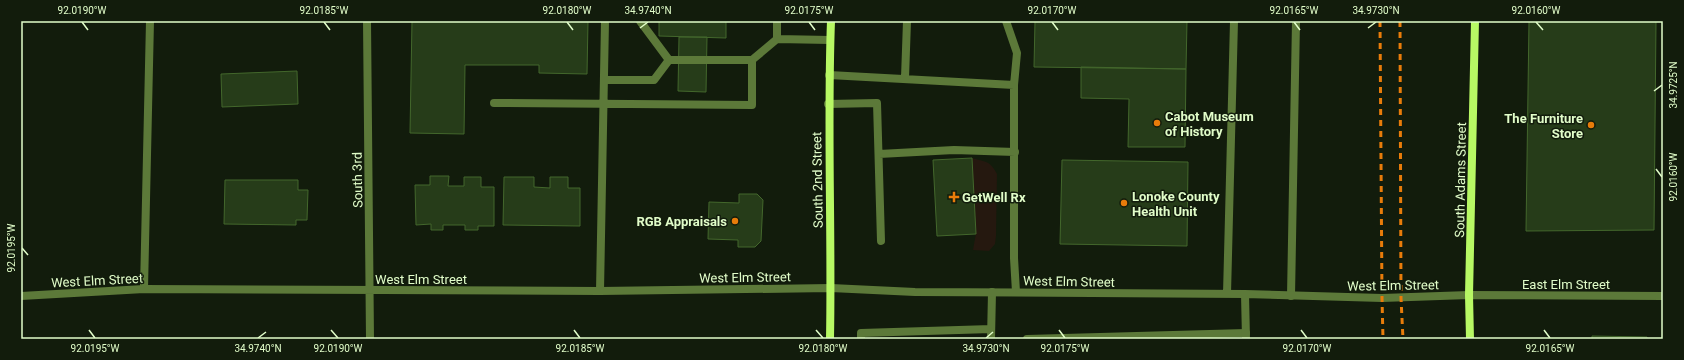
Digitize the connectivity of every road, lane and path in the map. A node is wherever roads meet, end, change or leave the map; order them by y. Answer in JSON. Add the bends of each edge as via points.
{"nodes":[{"id":1,"x":150,"y":21,"type":"edge"},
{"id":2,"x":366,"y":21,"type":"edge"},
{"id":3,"x":605,"y":21,"type":"edge"},
{"id":4,"x":640,"y":21,"type":"edge"},
{"id":5,"x":777,"y":21,"type":"edge"},
{"id":6,"x":830,"y":21,"type":"edge"},
{"id":7,"x":906,"y":21,"type":"edge"},
{"id":8,"x":1006,"y":21,"type":"edge"},
{"id":9,"x":1234,"y":21,"type":"edge"},
{"id":10,"x":1296,"y":21,"type":"edge"},
{"id":11,"x":1475,"y":21,"type":"edge"},
{"id":12,"x":777,"y":39,"type":"junction"},
{"id":13,"x":830,"y":40,"type":"junction"},
{"id":14,"x":669,"y":60,"type":"junction"},
{"id":15,"x":752,"y":60,"type":"junction"},
{"id":16,"x":829,"y":75,"type":"junction"},
{"id":17,"x":905,"y":78,"type":"junction"},
{"id":18,"x":604,"y":80,"type":"junction"},
{"id":19,"x":1014,"y":85,"type":"junction"},
{"id":20,"x":494,"y":103,"type":"dead end"},
{"id":21,"x":828,"y":104,"type":"junction"},
{"id":22,"x":604,"y":105,"type":"junction"},
{"id":23,"x":1015,"y":152,"type":"junction"},
{"id":24,"x":879,"y":154,"type":"junction"},
{"id":25,"x":881,"y":241,"type":"dead end"},
{"id":26,"x":831,"y":288,"type":"junction"},
{"id":27,"x":144,"y":289,"type":"junction"},
{"id":28,"x":370,"y":291,"type":"junction"},
{"id":29,"x":600,"y":291,"type":"junction"},
{"id":30,"x":992,"y":292,"type":"junction"},
{"id":31,"x":1016,"y":292,"type":"junction"},
{"id":32,"x":1227,"y":294,"type":"junction"},
{"id":33,"x":1245,"y":294,"type":"junction"},
{"id":34,"x":1469,"y":295,"type":"junction"},
{"id":35,"x":21,"y":296,"type":"edge"},
{"id":36,"x":1291,"y":296,"type":"junction"},
{"id":37,"x":1663,"y":296,"type":"edge"},
{"id":38,"x":991,"y":329,"type":"junction"},
{"id":39,"x":1246,"y":336,"type":"edge"},
{"id":40,"x":370,"y":339,"type":"edge"},
{"id":41,"x":830,"y":339,"type":"edge"},
{"id":42,"x":861,"y":339,"type":"edge"},
{"id":43,"x":991,"y":339,"type":"edge"},
{"id":44,"x":1027,"y":339,"type":"edge"},
{"id":45,"x":1470,"y":339,"type":"edge"}],
"edges":[{"from":1,"to":27,"type":"street"},
{"from":2,"to":28,"type":"street","name":"South 3rd"},
{"from":3,"to":18,"type":"street"},
{"from":4,"to":14,"type":"street"},
{"from":5,"to":12,"type":"street"},
{"from":6,"to":13,"type":"main road","name":"South 2nd Street"},
{"from":7,"to":17,"type":"street"},
{"from":8,"to":19,"type":"street","via":[[1017,53]]},
{"from":9,"to":32,"type":"street"},
{"from":10,"to":36,"type":"street"},
{"from":11,"to":34,"type":"main road","name":"South Adams Street"},
{"from":12,"to":13,"type":"street"},
{"from":12,"to":15,"type":"street"},
{"from":13,"to":16,"type":"main road","name":"South 2nd Street"},
{"from":14,"to":15,"type":"street"},
{"from":14,"to":18,"type":"street","via":[[654,80]]},
{"from":15,"to":22,"type":"street","via":[[752,105]]},
{"from":16,"to":17,"type":"street"},
{"from":16,"to":21,"type":"main road","name":"South 2nd Street"},
{"from":17,"to":19,"type":"street"},
{"from":18,"to":22,"type":"street"},
{"from":19,"to":23,"type":"street"},
{"from":20,"to":22,"type":"street"},
{"from":21,"to":24,"type":"street","via":[[877,103]]},
{"from":21,"to":26,"type":"main road","name":"South 2nd Street"},
{"from":22,"to":29,"type":"street"},
{"from":23,"to":24,"type":"street","via":[[954,150]]},
{"from":23,"to":31,"type":"street"},
{"from":24,"to":25,"type":"street"},
{"from":26,"to":29,"type":"street","name":"West Elm Street"},
{"from":26,"to":30,"type":"street","name":"West Elm Street"},
{"from":26,"to":41,"type":"main road","name":"South 2nd Street"},
{"from":27,"to":28,"type":"street","name":"West Elm Street"},
{"from":27,"to":35,"type":"street","name":"West Elm Street"},
{"from":28,"to":29,"type":"street","name":"West Elm Street"},
{"from":28,"to":40,"type":"street","name":"South 3rd"},
{"from":30,"to":31,"type":"street","name":"West Elm Street"},
{"from":30,"to":38,"type":"street"},
{"from":31,"to":32,"type":"street","name":"West Elm Street"},
{"from":32,"to":33,"type":"street","name":"West Elm Street"},
{"from":33,"to":36,"type":"street","name":"West Elm Street"},
{"from":33,"to":39,"type":"street"},
{"from":34,"to":36,"type":"street","name":"West Elm Street","via":[[1382,298]]},
{"from":34,"to":37,"type":"street","name":"East Elm Street"},
{"from":34,"to":45,"type":"main road","name":"South Adams Street"},
{"from":38,"to":42,"type":"street","via":[[861,333]]},
{"from":38,"to":43,"type":"street"},
{"from":39,"to":44,"type":"street"}]}
